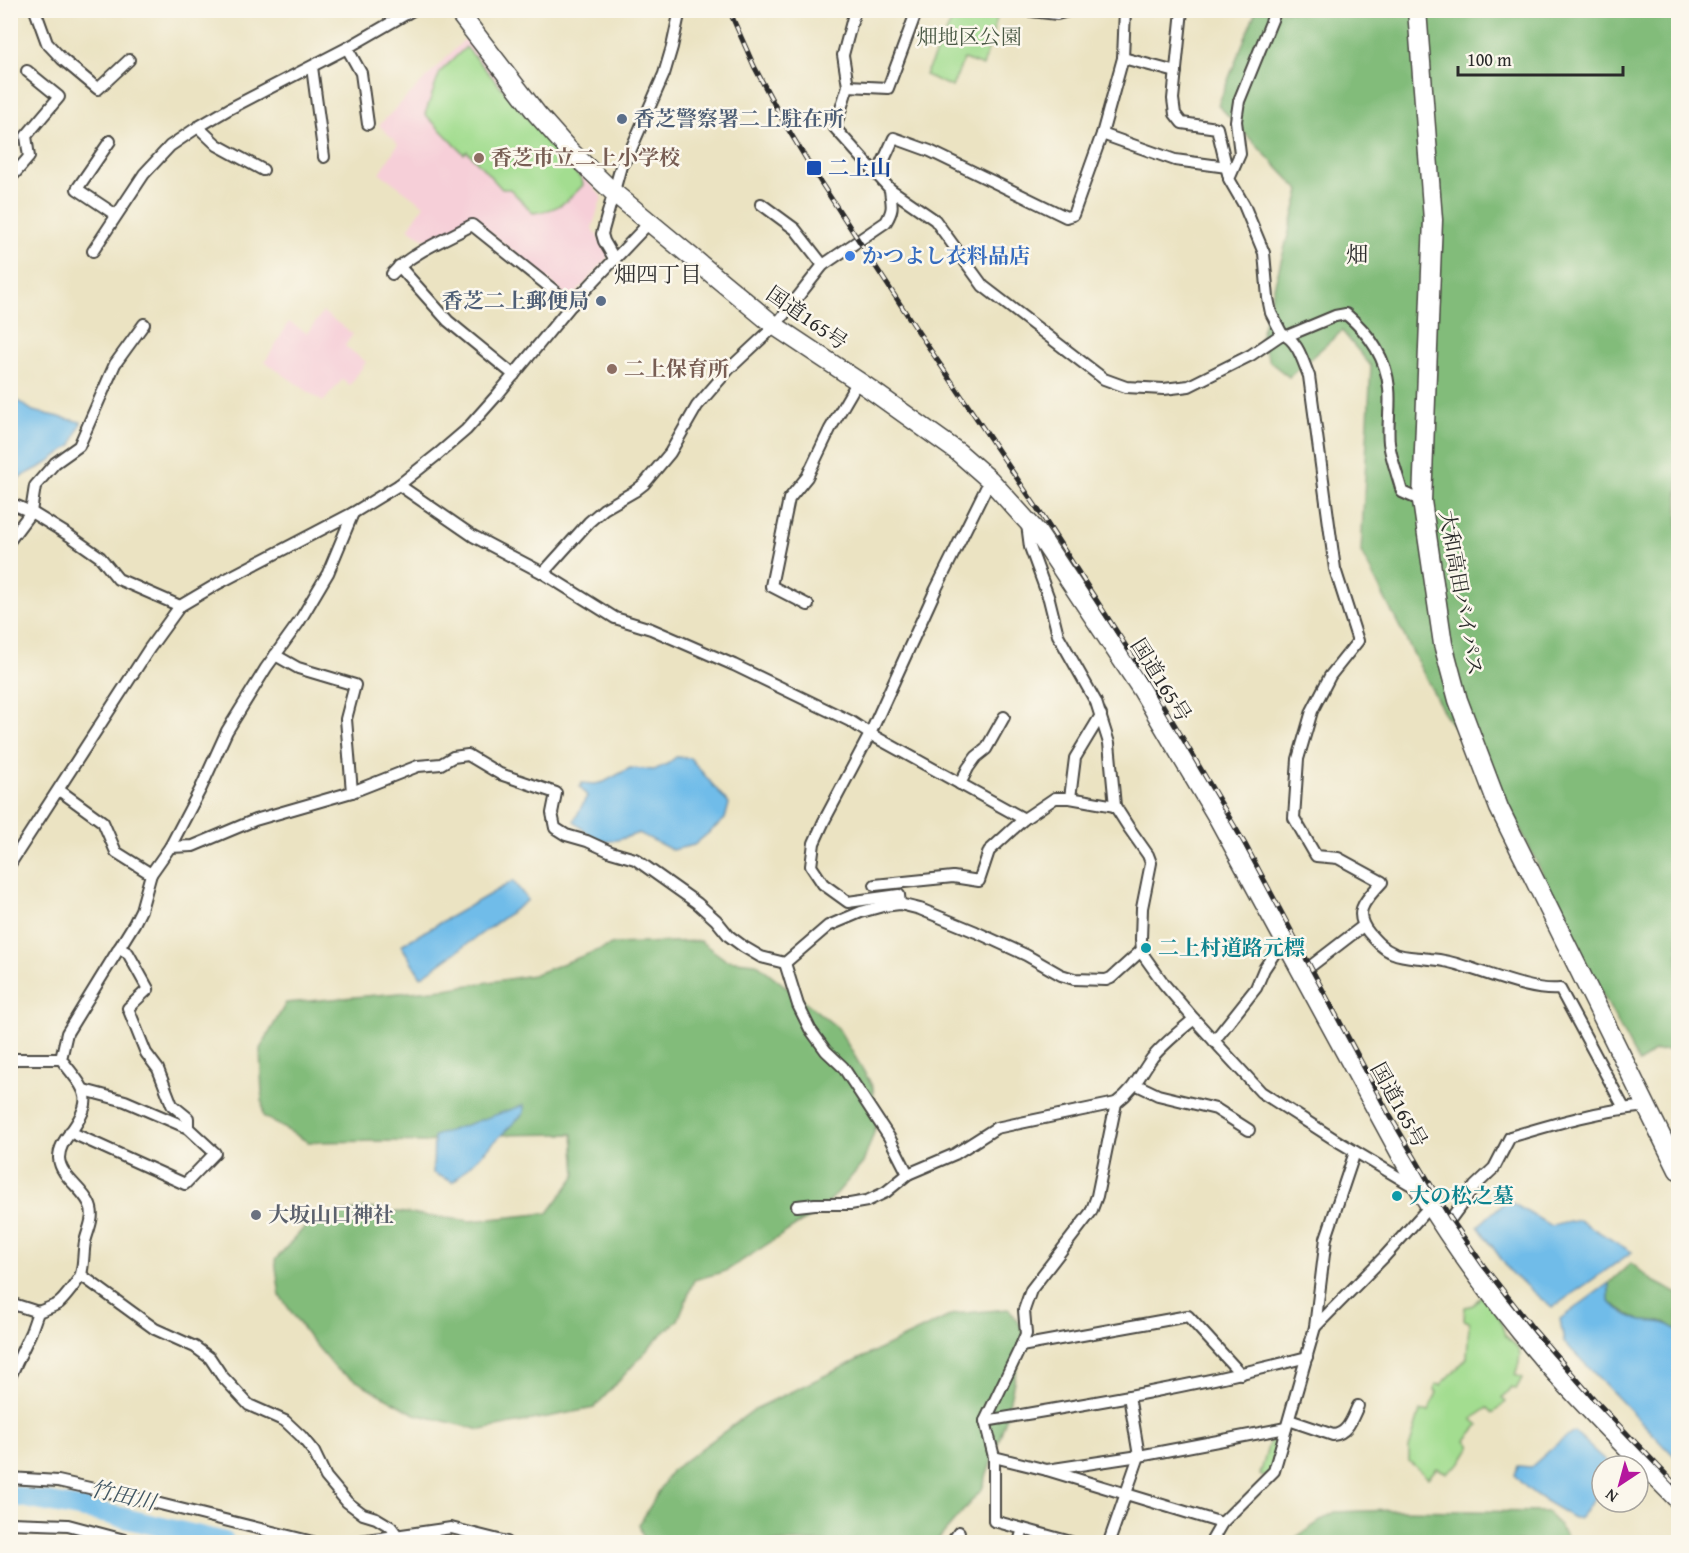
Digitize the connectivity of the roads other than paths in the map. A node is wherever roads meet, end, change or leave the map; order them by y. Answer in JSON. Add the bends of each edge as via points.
{"nodes":[{"id":1,"x":34,"y":10,"type":"edge"},
{"id":2,"x":413,"y":10,"type":"edge"},
{"id":3,"x":457,"y":10,"type":"edge"},
{"id":4,"x":680,"y":10,"type":"edge"},
{"id":5,"x":855,"y":10,"type":"edge"},
{"id":6,"x":917,"y":10,"type":"edge"},
{"id":7,"x":1023,"y":10,"type":"edge"},
{"id":8,"x":1072,"y":10,"type":"edge"},
{"id":9,"x":1125,"y":10,"type":"edge"},
{"id":10,"x":1182,"y":10,"type":"edge"},
{"id":11,"x":1276,"y":10,"type":"edge"},
{"id":12,"x":1417,"y":10,"type":"edge"},
{"id":13,"x":347,"y":48,"type":"junction"},
{"id":14,"x":1124,"y":58,"type":"junction"},
{"id":15,"x":129,"y":60,"type":"dead end"},
{"id":16,"x":312,"y":67,"type":"junction"},
{"id":17,"x":27,"y":71,"type":"dead end"},
{"id":18,"x":1176,"y":72,"type":"junction"},
{"id":19,"x":848,"y":86,"type":"junction"},
{"id":20,"x":368,"y":124,"type":"dead end"},
{"id":21,"x":198,"y":127,"type":"junction"},
{"id":22,"x":1102,"y":134,"type":"junction"},
{"id":23,"x":110,"y":141,"type":"dead end"},
{"id":24,"x":324,"y":157,"type":"dead end"},
{"id":25,"x":263,"y":170,"type":"dead end"},
{"id":26,"x":1228,"y":173,"type":"junction"},
{"id":27,"x":878,"y":175,"type":"junction"},
{"id":28,"x":10,"y":179,"type":"edge"},
{"id":29,"x":890,"y":189,"type":"junction"},
{"id":30,"x":613,"y":192,"type":"junction"},
{"id":31,"x":761,"y":204,"type":"dead end"},
{"id":32,"x":116,"y":215,"type":"junction"},
{"id":33,"x":649,"y":223,"type":"junction"},
{"id":34,"x":93,"y":251,"type":"dead end"},
{"id":35,"x":615,"y":260,"type":"junction"},
{"id":36,"x":823,"y":265,"type":"junction"},
{"id":37,"x":572,"y":305,"type":"junction"},
{"id":38,"x":144,"y":324,"type":"dead end"},
{"id":39,"x":775,"y":326,"type":"junction"},
{"id":40,"x":1285,"y":335,"type":"junction"},
{"id":41,"x":514,"y":375,"type":"junction"},
{"id":42,"x":858,"y":381,"type":"junction"},
{"id":43,"x":990,"y":480,"type":"junction"},
{"id":44,"x":399,"y":484,"type":"junction"},
{"id":45,"x":1422,"y":501,"type":"junction"},
{"id":46,"x":10,"y":503,"type":"edge"},
{"id":47,"x":31,"y":512,"type":"junction"},
{"id":48,"x":353,"y":513,"type":"junction"},
{"id":49,"x":1027,"y":521,"type":"junction"},
{"id":50,"x":10,"y":540,"type":"edge"},
{"id":51,"x":543,"y":573,"type":"junction"},
{"id":52,"x":808,"y":605,"type":"dead end"},
{"id":53,"x":180,"y":606,"type":"junction"},
{"id":54,"x":275,"y":655,"type":"junction"},
{"id":55,"x":1101,"y":715,"type":"junction"},
{"id":56,"x":1004,"y":717,"type":"dead end"},
{"id":57,"x":870,"y":734,"type":"junction"},
{"id":58,"x":960,"y":784,"type":"junction"},
{"id":59,"x":59,"y":790,"type":"junction"},
{"id":60,"x":352,"y":792,"type":"junction"},
{"id":61,"x":1070,"y":798,"type":"junction"},
{"id":62,"x":1115,"y":806,"type":"junction"},
{"id":63,"x":1024,"y":819,"type":"junction"},
{"id":64,"x":170,"y":847,"type":"junction"},
{"id":65,"x":10,"y":864,"type":"edge"},
{"id":66,"x":151,"y":874,"type":"junction"},
{"id":67,"x":875,"y":885,"type":"dead end"},
{"id":68,"x":900,"y":904,"type":"junction"},
{"id":69,"x":1363,"y":926,"type":"junction"},
{"id":70,"x":1284,"y":939,"type":"junction"},
{"id":71,"x":119,"y":948,"type":"junction"},
{"id":72,"x":1142,"y":950,"type":"junction"},
{"id":73,"x":785,"y":963,"type":"junction"},
{"id":74,"x":1300,"y":970,"type":"junction"},
{"id":75,"x":1194,"y":1019,"type":"junction"},
{"id":76,"x":1215,"y":1041,"type":"junction"},
{"id":77,"x":61,"y":1059,"type":"junction"},
{"id":78,"x":10,"y":1061,"type":"edge"},
{"id":79,"x":1135,"y":1084,"type":"junction"},
{"id":80,"x":84,"y":1090,"type":"junction"},
{"id":81,"x":1116,"y":1103,"type":"junction"},
{"id":82,"x":1647,"y":1106,"type":"junction"},
{"id":83,"x":1624,"y":1108,"type":"junction"},
{"id":84,"x":188,"y":1128,"type":"junction"},
{"id":85,"x":1249,"y":1130,"type":"dead end"},
{"id":86,"x":70,"y":1132,"type":"junction"},
{"id":87,"x":1355,"y":1152,"type":"junction"},
{"id":88,"x":1678,"y":1170,"type":"edge"},
{"id":89,"x":908,"y":1174,"type":"junction"},
{"id":90,"x":1420,"y":1190,"type":"junction"},
{"id":91,"x":797,"y":1206,"type":"dead end"},
{"id":92,"x":1430,"y":1206,"type":"junction"},
{"id":93,"x":1444,"y":1228,"type":"junction"},
{"id":94,"x":81,"y":1275,"type":"junction"},
{"id":95,"x":10,"y":1303,"type":"edge"},
{"id":96,"x":38,"y":1312,"type":"junction"},
{"id":97,"x":1315,"y":1327,"type":"junction"},
{"id":98,"x":1022,"y":1346,"type":"junction"},
{"id":99,"x":1307,"y":1357,"type":"junction"},
{"id":100,"x":1241,"y":1374,"type":"junction"},
{"id":101,"x":10,"y":1377,"type":"edge"},
{"id":102,"x":1129,"y":1396,"type":"junction"},
{"id":103,"x":1358,"y":1406,"type":"dead end"},
{"id":104,"x":985,"y":1421,"type":"junction"},
{"id":105,"x":1287,"y":1424,"type":"junction"},
{"id":106,"x":1139,"y":1456,"type":"junction"},
{"id":107,"x":994,"y":1457,"type":"junction"},
{"id":108,"x":1047,"y":1470,"type":"junction"},
{"id":109,"x":10,"y":1478,"type":"edge"},
{"id":110,"x":1126,"y":1494,"type":"junction"},
{"id":111,"x":1678,"y":1500,"type":"edge"},
{"id":112,"x":10,"y":1522,"type":"edge"},
{"id":113,"x":1222,"y":1523,"type":"junction"},
{"id":114,"x":1023,"y":1529,"type":"junction"},
{"id":115,"x":959,"y":1532,"type":"dead end"},
{"id":116,"x":397,"y":1535,"type":"junction"},
{"id":117,"x":132,"y":1542,"type":"edge"},
{"id":118,"x":313,"y":1542,"type":"edge"},
{"id":119,"x":353,"y":1542,"type":"edge"},
{"id":120,"x":507,"y":1542,"type":"edge"},
{"id":121,"x":952,"y":1542,"type":"edge"},
{"id":122,"x":1018,"y":1542,"type":"edge"},
{"id":123,"x":1071,"y":1542,"type":"edge"},
{"id":124,"x":1108,"y":1542,"type":"edge"},
{"id":125,"x":1211,"y":1542,"type":"edge"}],
"edges":[{"from":1,"to":15,"type":"street","via":[[47,43],[98,88]]},
{"from":2,"to":13,"type":"street"},
{"from":3,"to":30,"type":"highway","name":"国道165号","via":[[537,114]]},
{"from":4,"to":30,"type":"street","via":[[664,74]]},
{"from":5,"to":19,"type":"street","via":[[843,55]]},
{"from":6,"to":19,"type":"street","via":[[888,88]]},
{"from":7,"to":8,"type":"street","via":[[1057,14]]},
{"from":9,"to":14,"type":"street"},
{"from":10,"to":18,"type":"street"},
{"from":11,"to":26,"type":"street","via":[[1239,101],[1236,121],[1240,153]]},
{"from":12,"to":45,"type":"highway","name":"大和高田バイパス","via":[[1433,220]]},
{"from":13,"to":16,"type":"street"},
{"from":13,"to":20,"type":"street","via":[[361,74]]},
{"from":14,"to":18,"type":"street"},
{"from":14,"to":22,"type":"street"},
{"from":16,"to":21,"type":"street"},
{"from":16,"to":24,"type":"street"},
{"from":17,"to":28,"type":"street","via":[[58,97],[26,136],[29,157]]},
{"from":18,"to":26,"type":"street","via":[[1175,114],[1182,123],[1218,128]]},
{"from":19,"to":27,"type":"street","via":[[835,128]]},
{"from":21,"to":25,"type":"street","via":[[217,145]]},
{"from":21,"to":32,"type":"street","via":[[170,146],[144,174]]},
{"from":22,"to":26,"type":"street","via":[[1175,160]]},
{"from":22,"to":27,"type":"street","via":[[1073,214],[1066,217],[930,151],[894,138]]},
{"from":23,"to":32,"type":"street","via":[[77,189]]},
{"from":26,"to":40,"type":"street","via":[[1264,253],[1271,313]]},
{"from":27,"to":29,"type":"street"},
{"from":29,"to":36,"type":"street","via":[[893,204],[886,222]]},
{"from":29,"to":40,"type":"street","via":[[935,220],[982,286],[1104,379],[1126,387],[1189,386]]},
{"from":30,"to":33,"type":"highway","name":"国道165号"},
{"from":30,"to":35,"type":"street","via":[[602,234]]},
{"from":31,"to":36,"type":"street","via":[[795,229]]},
{"from":32,"to":34,"type":"street"},
{"from":33,"to":35,"type":"street"},
{"from":33,"to":39,"type":"highway","name":"国道165号"},
{"from":35,"to":37,"type":"street"},
{"from":36,"to":39,"type":"street"},
{"from":37,"to":41,"type":"street"},
{"from":37,"to":41,"type":"street","via":[[472,225],[395,270],[448,321]]},
{"from":38,"to":47,"type":"street","via":[[115,364],[79,446],[55,463],[35,486]]},
{"from":39,"to":42,"type":"highway","name":"国道165号"},
{"from":39,"to":51,"type":"street","via":[[697,406],[670,453],[644,484],[589,522]]},
{"from":40,"to":45,"type":"street","via":[[1347,314],[1362,327],[1382,358],[1389,387],[1389,444],[1402,492]]},
{"from":40,"to":69,"type":"street","via":[[1298,350],[1309,375],[1335,569],[1358,641],[1330,676],[1312,711],[1298,759],[1294,818],[1316,855],[1338,858],[1382,882],[1360,912]]},
{"from":41,"to":44,"type":"street","via":[[466,430]]},
{"from":42,"to":43,"type":"highway","name":"国道165号","via":[[958,452]]},
{"from":42,"to":52,"type":"street","via":[[807,477],[789,499],[771,586]]},
{"from":43,"to":49,"type":"highway","name":"国道165号"},
{"from":43,"to":57,"type":"street"},
{"from":44,"to":48,"type":"street"},
{"from":44,"to":51,"type":"street","via":[[473,536]]},
{"from":45,"to":82,"type":"highway","name":"大和高田バイパス","via":[[1443,644],[1458,700],[1499,808]]},
{"from":46,"to":47,"type":"street"},
{"from":47,"to":50,"type":"street"},
{"from":47,"to":53,"type":"street","via":[[100,557],[118,579]]},
{"from":48,"to":53,"type":"street"},
{"from":48,"to":54,"type":"street","via":[[328,573]]},
{"from":49,"to":55,"type":"street","via":[[1030,547],[1058,635]]},
{"from":49,"to":70,"type":"highway","name":"国道165号","via":[[1142,690]]},
{"from":51,"to":57,"type":"street","via":[[615,618],[734,665]]},
{"from":53,"to":59,"type":"street"},
{"from":54,"to":60,"type":"street","via":[[298,668],[355,685],[346,719]]},
{"from":54,"to":64,"type":"street","via":[[227,731]]},
{"from":55,"to":61,"type":"street","via":[[1075,758]]},
{"from":55,"to":62,"type":"street"},
{"from":56,"to":58,"type":"street"},
{"from":57,"to":58,"type":"street"},
{"from":57,"to":68,"type":"street","via":[[814,843],[811,866],[823,884],[848,902],[898,895]]},
{"from":58,"to":63,"type":"street"},
{"from":59,"to":65,"type":"street"},
{"from":59,"to":66,"type":"street","via":[[103,822],[116,852]]},
{"from":60,"to":64,"type":"street","via":[[255,820],[193,846]]},
{"from":60,"to":73,"type":"street","via":[[418,766],[468,755],[500,774],[556,793],[552,813],[555,828],[636,859],[697,903],[744,947],[761,957]]},
{"from":61,"to":62,"type":"street"},
{"from":61,"to":63,"type":"street","via":[[1055,798]]},
{"from":62,"to":72,"type":"street","via":[[1151,863],[1142,908]]},
{"from":63,"to":67,"type":"street","via":[[989,852],[979,881],[953,877]]},
{"from":64,"to":66,"type":"street"},
{"from":66,"to":71,"type":"street","via":[[141,910]]},
{"from":68,"to":72,"type":"street","via":[[976,932],[1074,979],[1111,978]]},
{"from":68,"to":73,"type":"street","via":[[861,912],[828,926]]},
{"from":69,"to":74,"type":"street","via":[[1311,966]]},
{"from":69,"to":83,"type":"street","via":[[1377,943],[1394,954],[1448,962],[1529,985],[1560,989]]},
{"from":70,"to":74,"type":"highway","name":"国道165号"},
{"from":70,"to":76,"type":"street","via":[[1256,988]]},
{"from":71,"to":77,"type":"street","via":[[67,1034]]},
{"from":71,"to":84,"type":"street","via":[[128,954],[148,988],[128,1008],[172,1105],[188,1118]]},
{"from":72,"to":75,"type":"street"},
{"from":73,"to":89,"type":"street","via":[[810,1029],[843,1067]]},
{"from":74,"to":90,"type":"highway","name":"国道165号"},
{"from":75,"to":76,"type":"street"},
{"from":75,"to":79,"type":"street","via":[[1153,1058]]},
{"from":76,"to":87,"type":"street","via":[[1261,1092]]},
{"from":77,"to":78,"type":"street"},
{"from":77,"to":80,"type":"street"},
{"from":79,"to":81,"type":"street"},
{"from":79,"to":85,"type":"street","via":[[1158,1095],[1216,1109]]},
{"from":80,"to":84,"type":"street","via":[[125,1101]]},
{"from":80,"to":86,"type":"street","via":[[87,1102]]},
{"from":81,"to":89,"type":"street","via":[[996,1128],[955,1154]]},
{"from":81,"to":98,"type":"street","via":[[1091,1212],[1031,1290],[1024,1310],[1026,1334]]},
{"from":82,"to":83,"type":"street"},
{"from":82,"to":88,"type":"highway","name":"大和高田バイパス"},
{"from":83,"to":93,"type":"street","via":[[1510,1137],[1494,1168],[1475,1186]]},
{"from":84,"to":86,"type":"street","via":[[215,1152],[185,1184]]},
{"from":86,"to":94,"type":"street","via":[[59,1159],[92,1213]]},
{"from":87,"to":90,"type":"street"},
{"from":87,"to":97,"type":"street","via":[[1326,1238]]},
{"from":89,"to":91,"type":"street","via":[[867,1201]]},
{"from":90,"to":92,"type":"highway","name":"国道165号"},
{"from":92,"to":93,"type":"highway","name":"国道165号"},
{"from":92,"to":97,"type":"street"},
{"from":93,"to":111,"type":"highway","name":"国道165号","via":[[1545,1360]]},
{"from":94,"to":96,"type":"street","via":[[61,1302]]},
{"from":94,"to":116,"type":"street","via":[[155,1329],[210,1358],[249,1405],[285,1421],[301,1436],[347,1502],[391,1527]]},
{"from":95,"to":96,"type":"street"},
{"from":96,"to":101,"type":"street"},
{"from":97,"to":99,"type":"street"},
{"from":98,"to":100,"type":"street","via":[[1188,1316]]},
{"from":98,"to":104,"type":"street"},
{"from":99,"to":100,"type":"street"},
{"from":99,"to":105,"type":"street"},
{"from":100,"to":102,"type":"street"},
{"from":102,"to":104,"type":"street"},
{"from":102,"to":106,"type":"street"},
{"from":103,"to":105,"type":"street","via":[[1340,1434]]},
{"from":104,"to":107,"type":"street"},
{"from":105,"to":106,"type":"street"},
{"from":105,"to":113,"type":"street","via":[[1274,1471]]},
{"from":106,"to":108,"type":"street"},
{"from":106,"to":110,"type":"street"},
{"from":107,"to":108,"type":"street"},
{"from":107,"to":114,"type":"street","via":[[994,1521]]},
{"from":108,"to":110,"type":"street"},
{"from":109,"to":118,"type":"street","via":[[69,1483]]},
{"from":110,"to":113,"type":"street"},
{"from":110,"to":124,"type":"street"},
{"from":112,"to":117,"type":"street","via":[[68,1526]]},
{"from":113,"to":125,"type":"street"},
{"from":114,"to":122,"type":"street"},
{"from":114,"to":123,"type":"street"},
{"from":115,"to":121,"type":"street"},
{"from":116,"to":119,"type":"street"},
{"from":116,"to":120,"type":"street","via":[[451,1528]]}]}
